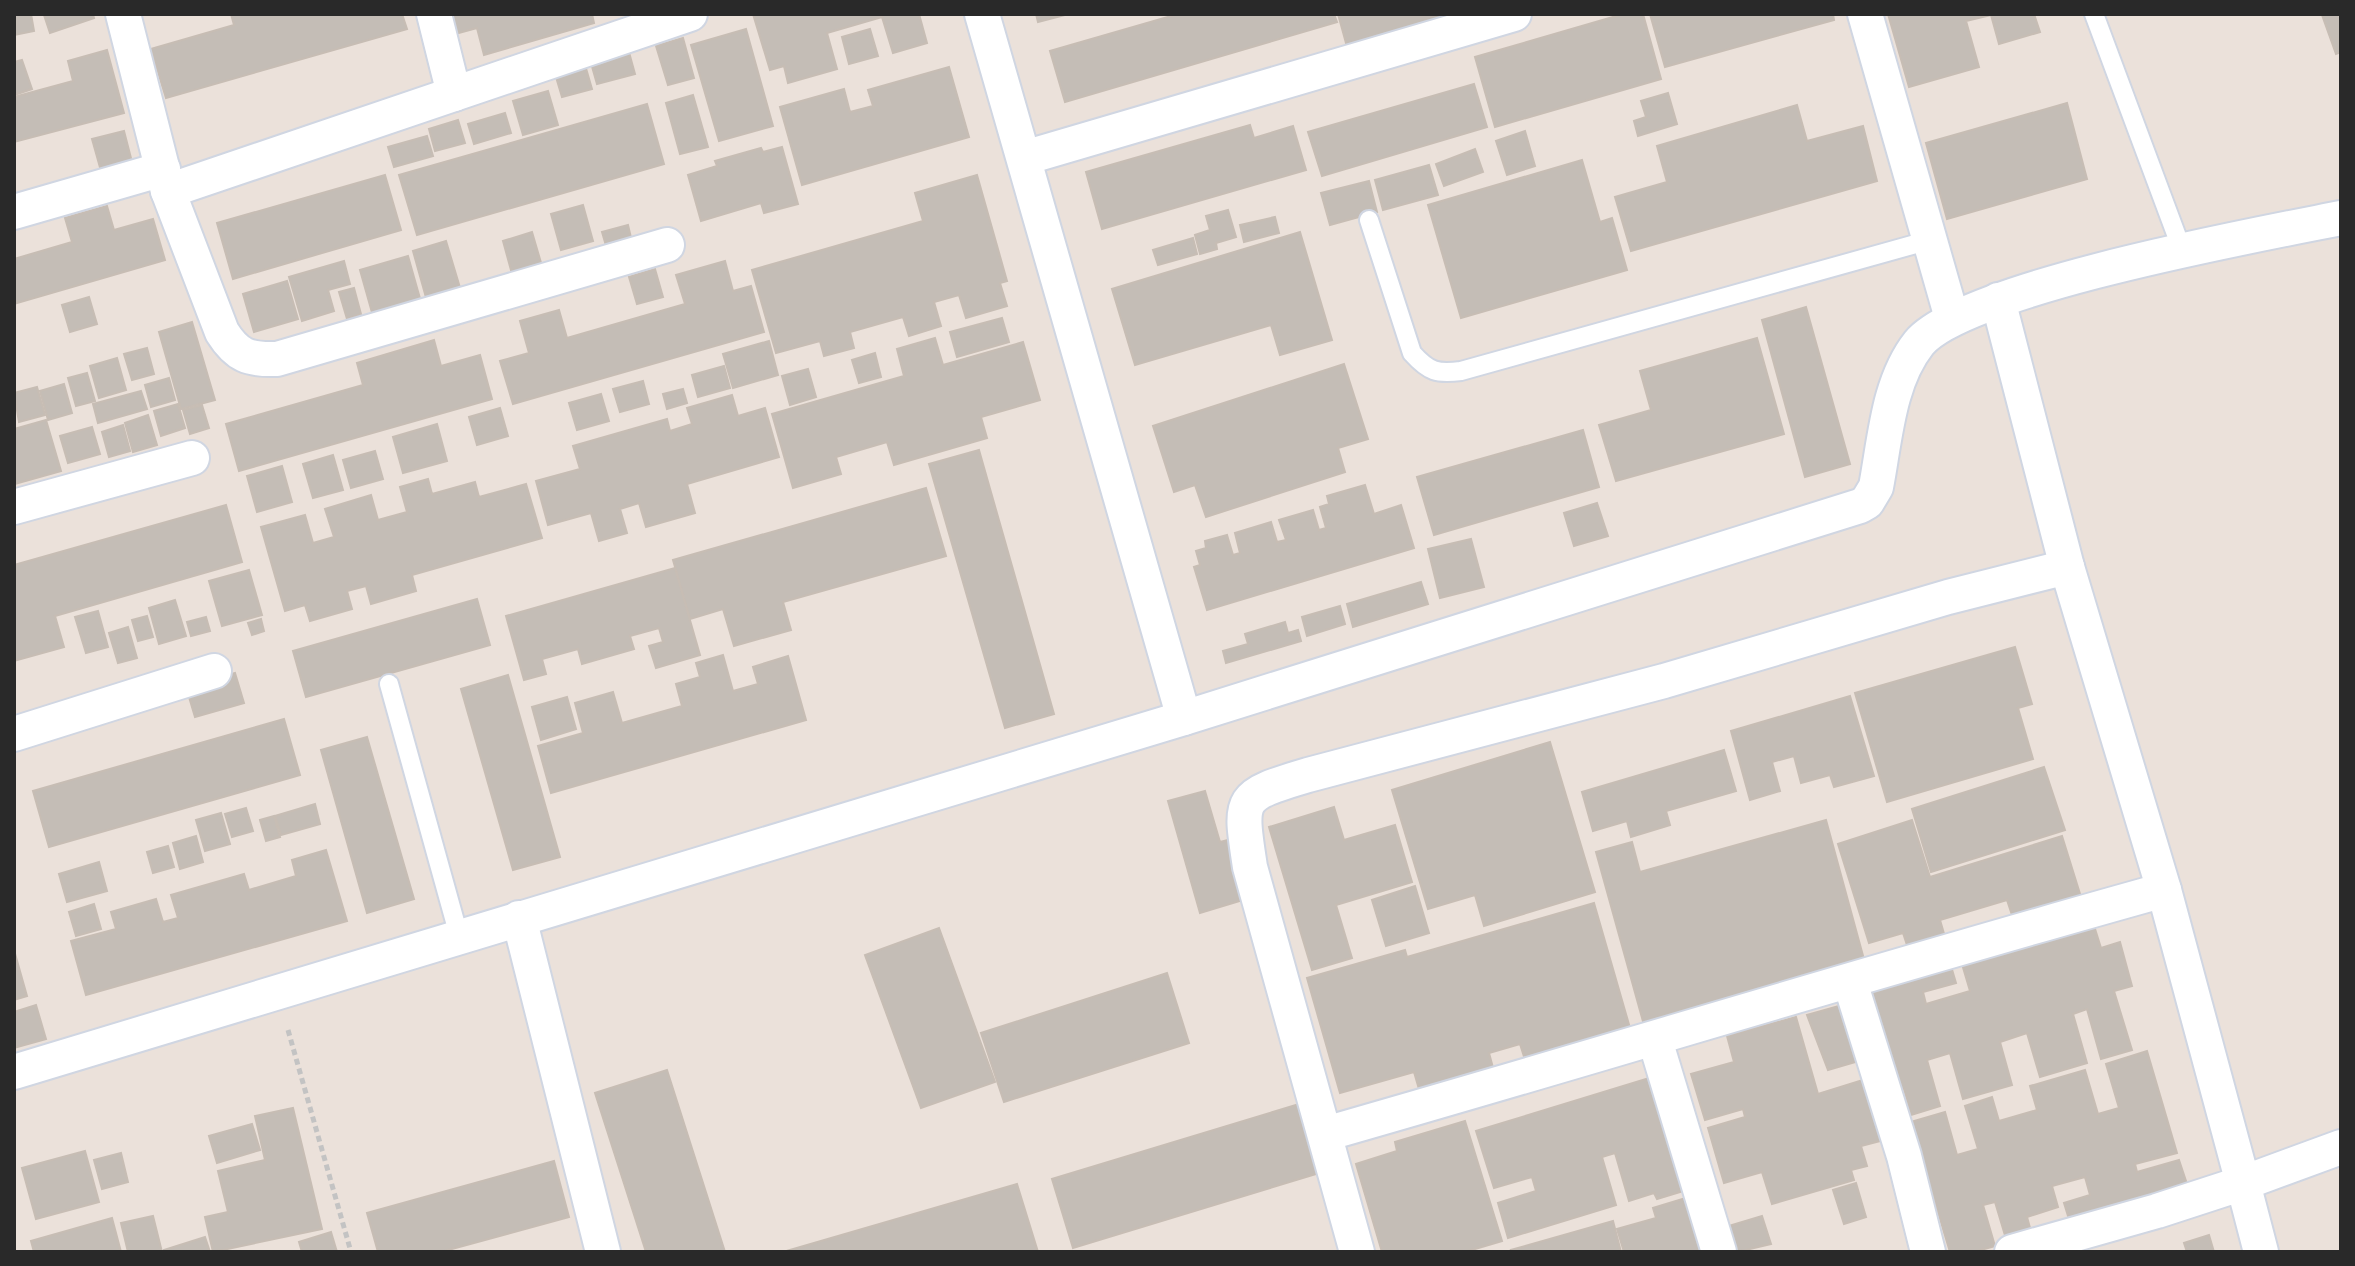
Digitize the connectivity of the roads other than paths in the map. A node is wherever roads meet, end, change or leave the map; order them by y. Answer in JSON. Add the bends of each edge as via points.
{"nodes":[{"id":1,"x":123,"y":14,"type":"edge"},
{"id":2,"x":434,"y":14,"type":"edge"},
{"id":3,"x":690,"y":14,"type":"edge"},
{"id":4,"x":982,"y":14,"type":"edge"},
{"id":5,"x":1514,"y":14,"type":"edge"},
{"id":6,"x":1865,"y":14,"type":"edge"},
{"id":7,"x":2094,"y":14,"type":"edge"},
{"id":8,"x":636,"y":23,"type":"edge"},
{"id":9,"x":454,"y":94,"type":"junction"},
{"id":10,"x":1024,"y":158,"type":"junction"},
{"id":11,"x":166,"y":180,"type":"junction"},
{"id":12,"x":14,"y":212,"type":"edge"},
{"id":13,"x":2341,"y":218,"type":"edge"},
{"id":14,"x":1369,"y":220,"type":"dead end"},
{"id":15,"x":1930,"y":240,"type":"junction"},
{"id":16,"x":667,"y":245,"type":"dead end"},
{"id":17,"x":2182,"y":250,"type":"junction"},
{"id":18,"x":1998,"y":300,"type":"junction"},
{"id":19,"x":1952,"y":318,"type":"junction"},
{"id":20,"x":192,"y":458,"type":"dead end"},
{"id":21,"x":14,"y":507,"type":"edge"},
{"id":22,"x":2067,"y":567,"type":"junction"},
{"id":23,"x":214,"y":671,"type":"dead end"},
{"id":24,"x":389,"y":684,"type":"dead end"},
{"id":25,"x":1184,"y":718,"type":"junction"},
{"id":26,"x":14,"y":734,"type":"edge"},
{"id":27,"x":2164,"y":890,"type":"junction"},
{"id":28,"x":519,"y":918,"type":"junction"},
{"id":29,"x":459,"y":936,"type":"junction"},
{"id":30,"x":1850,"y":982,"type":"junction"},
{"id":31,"x":1655,"y":1040,"type":"junction"},
{"id":32,"x":14,"y":1072,"type":"edge"},
{"id":33,"x":1325,"y":1134,"type":"junction"},
{"id":34,"x":2341,"y":1147,"type":"edge"},
{"id":35,"x":2243,"y":1183,"type":"junction"},
{"id":36,"x":603,"y":1252,"type":"edge"},
{"id":37,"x":1357,"y":1252,"type":"edge"},
{"id":38,"x":1719,"y":1252,"type":"edge"},
{"id":39,"x":1928,"y":1252,"type":"edge"},
{"id":40,"x":2012,"y":1252,"type":"edge"},
{"id":41,"x":2261,"y":1252,"type":"edge"}],
"edges":[{"from":1,"to":11,"type":"street"},
{"from":2,"to":9,"type":"street"},
{"from":3,"to":8,"type":"street"},
{"from":4,"to":10,"type":"street"},
{"from":5,"to":10,"type":"street"},
{"from":6,"to":15,"type":"street"},
{"from":7,"to":17,"type":"lane"},
{"from":8,"to":9,"type":"street"},
{"from":9,"to":11,"type":"street"},
{"from":10,"to":25,"type":"street"},
{"from":11,"to":12,"type":"street"},
{"from":11,"to":16,"type":"street","via":[[222,332],[235,352],[253,360],[277,359]]},
{"from":13,"to":17,"type":"street"},
{"from":14,"to":15,"type":"lane","via":[[1412,353],[1438,374]]},
{"from":15,"to":19,"type":"street"},
{"from":17,"to":18,"type":"street"},
{"from":18,"to":19,"type":"street"},
{"from":18,"to":22,"type":"street"},
{"from":19,"to":25,"type":"street","via":[[1920,342],[1899,380],[1876,487],[1860,506]]},
{"from":20,"to":21,"type":"street"},
{"from":22,"to":27,"type":"street"},
{"from":22,"to":33,"type":"street","via":[[1308,775],[1252,796],[1243,806],[1250,867]]},
{"from":23,"to":26,"type":"street"},
{"from":24,"to":29,"type":"lane"},
{"from":25,"to":28,"type":"street"},
{"from":27,"to":30,"type":"street"},
{"from":27,"to":35,"type":"street"},
{"from":28,"to":29,"type":"street"},
{"from":28,"to":36,"type":"street"},
{"from":29,"to":32,"type":"street"},
{"from":30,"to":31,"type":"street"},
{"from":30,"to":39,"type":"street"},
{"from":31,"to":33,"type":"street"},
{"from":31,"to":38,"type":"street"},
{"from":33,"to":37,"type":"street"},
{"from":34,"to":35,"type":"street"},
{"from":35,"to":40,"type":"street"},
{"from":35,"to":41,"type":"street"}]}
